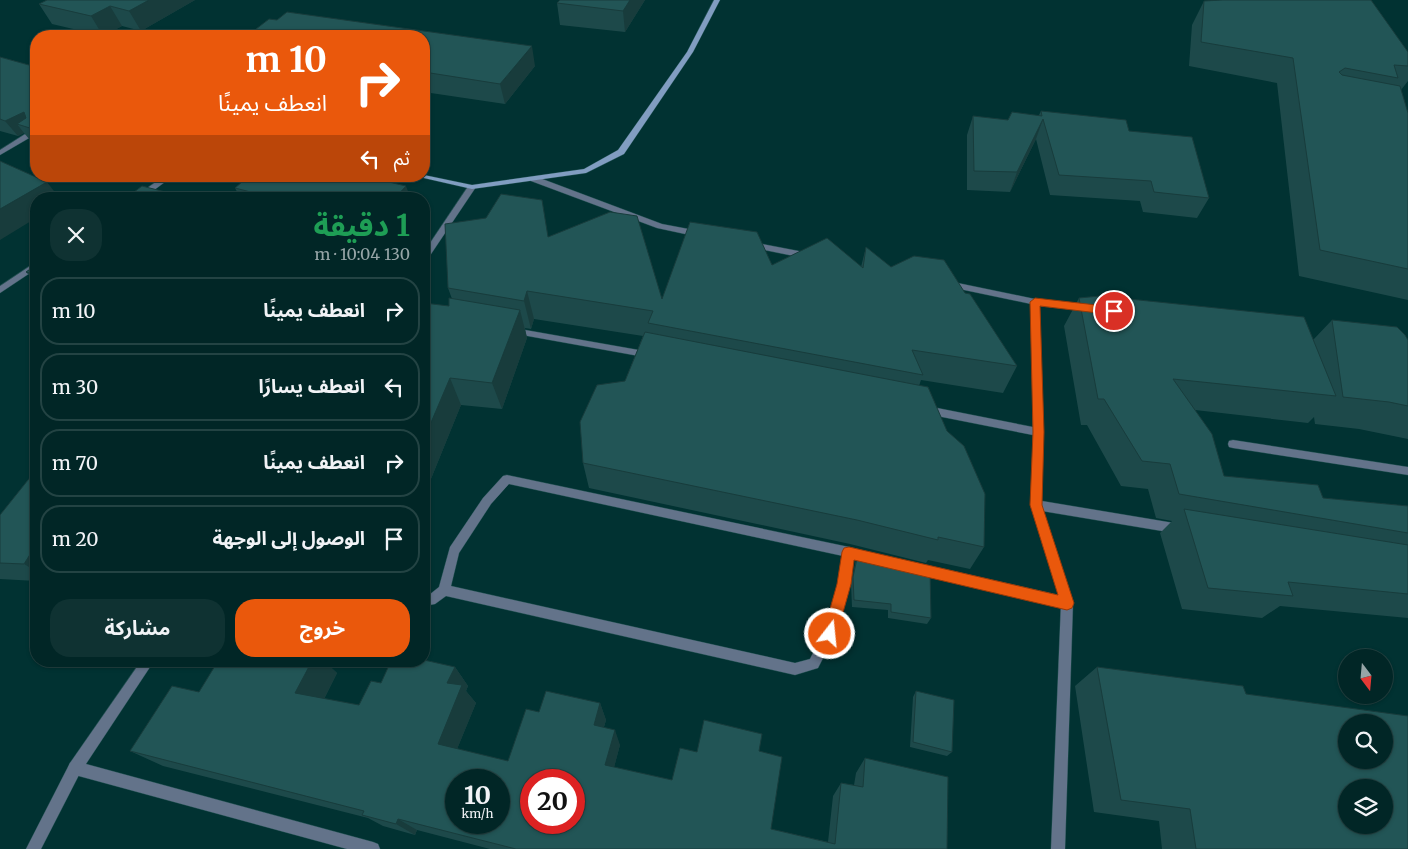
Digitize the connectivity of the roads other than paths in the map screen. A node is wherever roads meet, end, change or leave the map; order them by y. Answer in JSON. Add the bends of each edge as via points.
{"nodes":[{"id":1,"x":717,"y":0,"type":"edge"},
{"id":2,"x":30,"y":135,"type":"edge"},
{"id":3,"x":0,"y":153,"type":"edge"},
{"id":4,"x":430,"y":178,"type":"edge"},
{"id":5,"x":534,"y":179,"type":"junction"},
{"id":6,"x":160,"y":182,"type":"edge"},
{"id":7,"x":472,"y":187,"type":"junction"},
{"id":8,"x":146,"y":192,"type":"edge"},
{"id":9,"x":708,"y":236,"type":"edge"},
{"id":10,"x":747,"y":244,"type":"edge"},
{"id":11,"x":430,"y":249,"type":"edge"},
{"id":12,"x":814,"y":257,"type":"edge"},
{"id":13,"x":30,"y":269,"type":"edge"},
{"id":14,"x":939,"y":282,"type":"edge"},
{"id":15,"x":0,"y":290,"type":"edge"},
{"id":16,"x":1035,"y":302,"type":"junction"},
{"id":17,"x":1094,"y":309,"type":"edge"},
{"id":18,"x":500,"y":328,"type":"edge"},
{"id":19,"x":663,"y":358,"type":"edge"},
{"id":20,"x":913,"y":407,"type":"edge"},
{"id":21,"x":1038,"y":432,"type":"junction"},
{"id":22,"x":1233,"y":444,"type":"dead end"},
{"id":23,"x":1408,"y":471,"type":"edge"},
{"id":24,"x":1036,"y":505,"type":"junction"},
{"id":25,"x":1193,"y":531,"type":"edge"},
{"id":26,"x":849,"y":552,"type":"junction"},
{"id":27,"x":877,"y":559,"type":"edge"},
{"id":28,"x":906,"y":566,"type":"edge"},
{"id":29,"x":444,"y":590,"type":"junction"},
{"id":30,"x":430,"y":600,"type":"edge"},
{"id":31,"x":1067,"y":603,"type":"junction"},
{"id":32,"x":144,"y":667,"type":"edge"},
{"id":33,"x":76,"y":768,"type":"junction"},
{"id":34,"x":33,"y":849,"type":"edge"},
{"id":35,"x":373,"y":849,"type":"edge"},
{"id":36,"x":1058,"y":849,"type":"edge"}],
"edges":[{"from":1,"to":5,"type":"street","via":[[690,52],[621,152],[586,171]]},
{"from":2,"to":3,"type":"street"},
{"from":4,"to":7,"type":"street"},
{"from":5,"to":7,"type":"street"},
{"from":5,"to":9,"type":"street","via":[[660,226]]},
{"from":6,"to":8,"type":"street"},
{"from":7,"to":11,"type":"street"},
{"from":10,"to":12,"type":"street"},
{"from":13,"to":15,"type":"street"},
{"from":14,"to":16,"type":"street"},
{"from":16,"to":17,"type":"street"},
{"from":16,"to":21,"type":"street"},
{"from":18,"to":19,"type":"street"},
{"from":20,"to":21,"type":"street"},
{"from":21,"to":24,"type":"street"},
{"from":22,"to":23,"type":"street"},
{"from":24,"to":25,"type":"street"},
{"from":24,"to":31,"type":"street"},
{"from":26,"to":27,"type":"street"},
{"from":26,"to":29,"type":"street","via":[[507,479],[487,500],[454,551]]},
{"from":26,"to":29,"type":"street","via":[[830,634],[814,664],[794,669]]},
{"from":28,"to":31,"type":"street"},
{"from":29,"to":30,"type":"street"},
{"from":31,"to":36,"type":"street"},
{"from":32,"to":33,"type":"street"},
{"from":33,"to":34,"type":"street"},
{"from":33,"to":35,"type":"street"}]}
